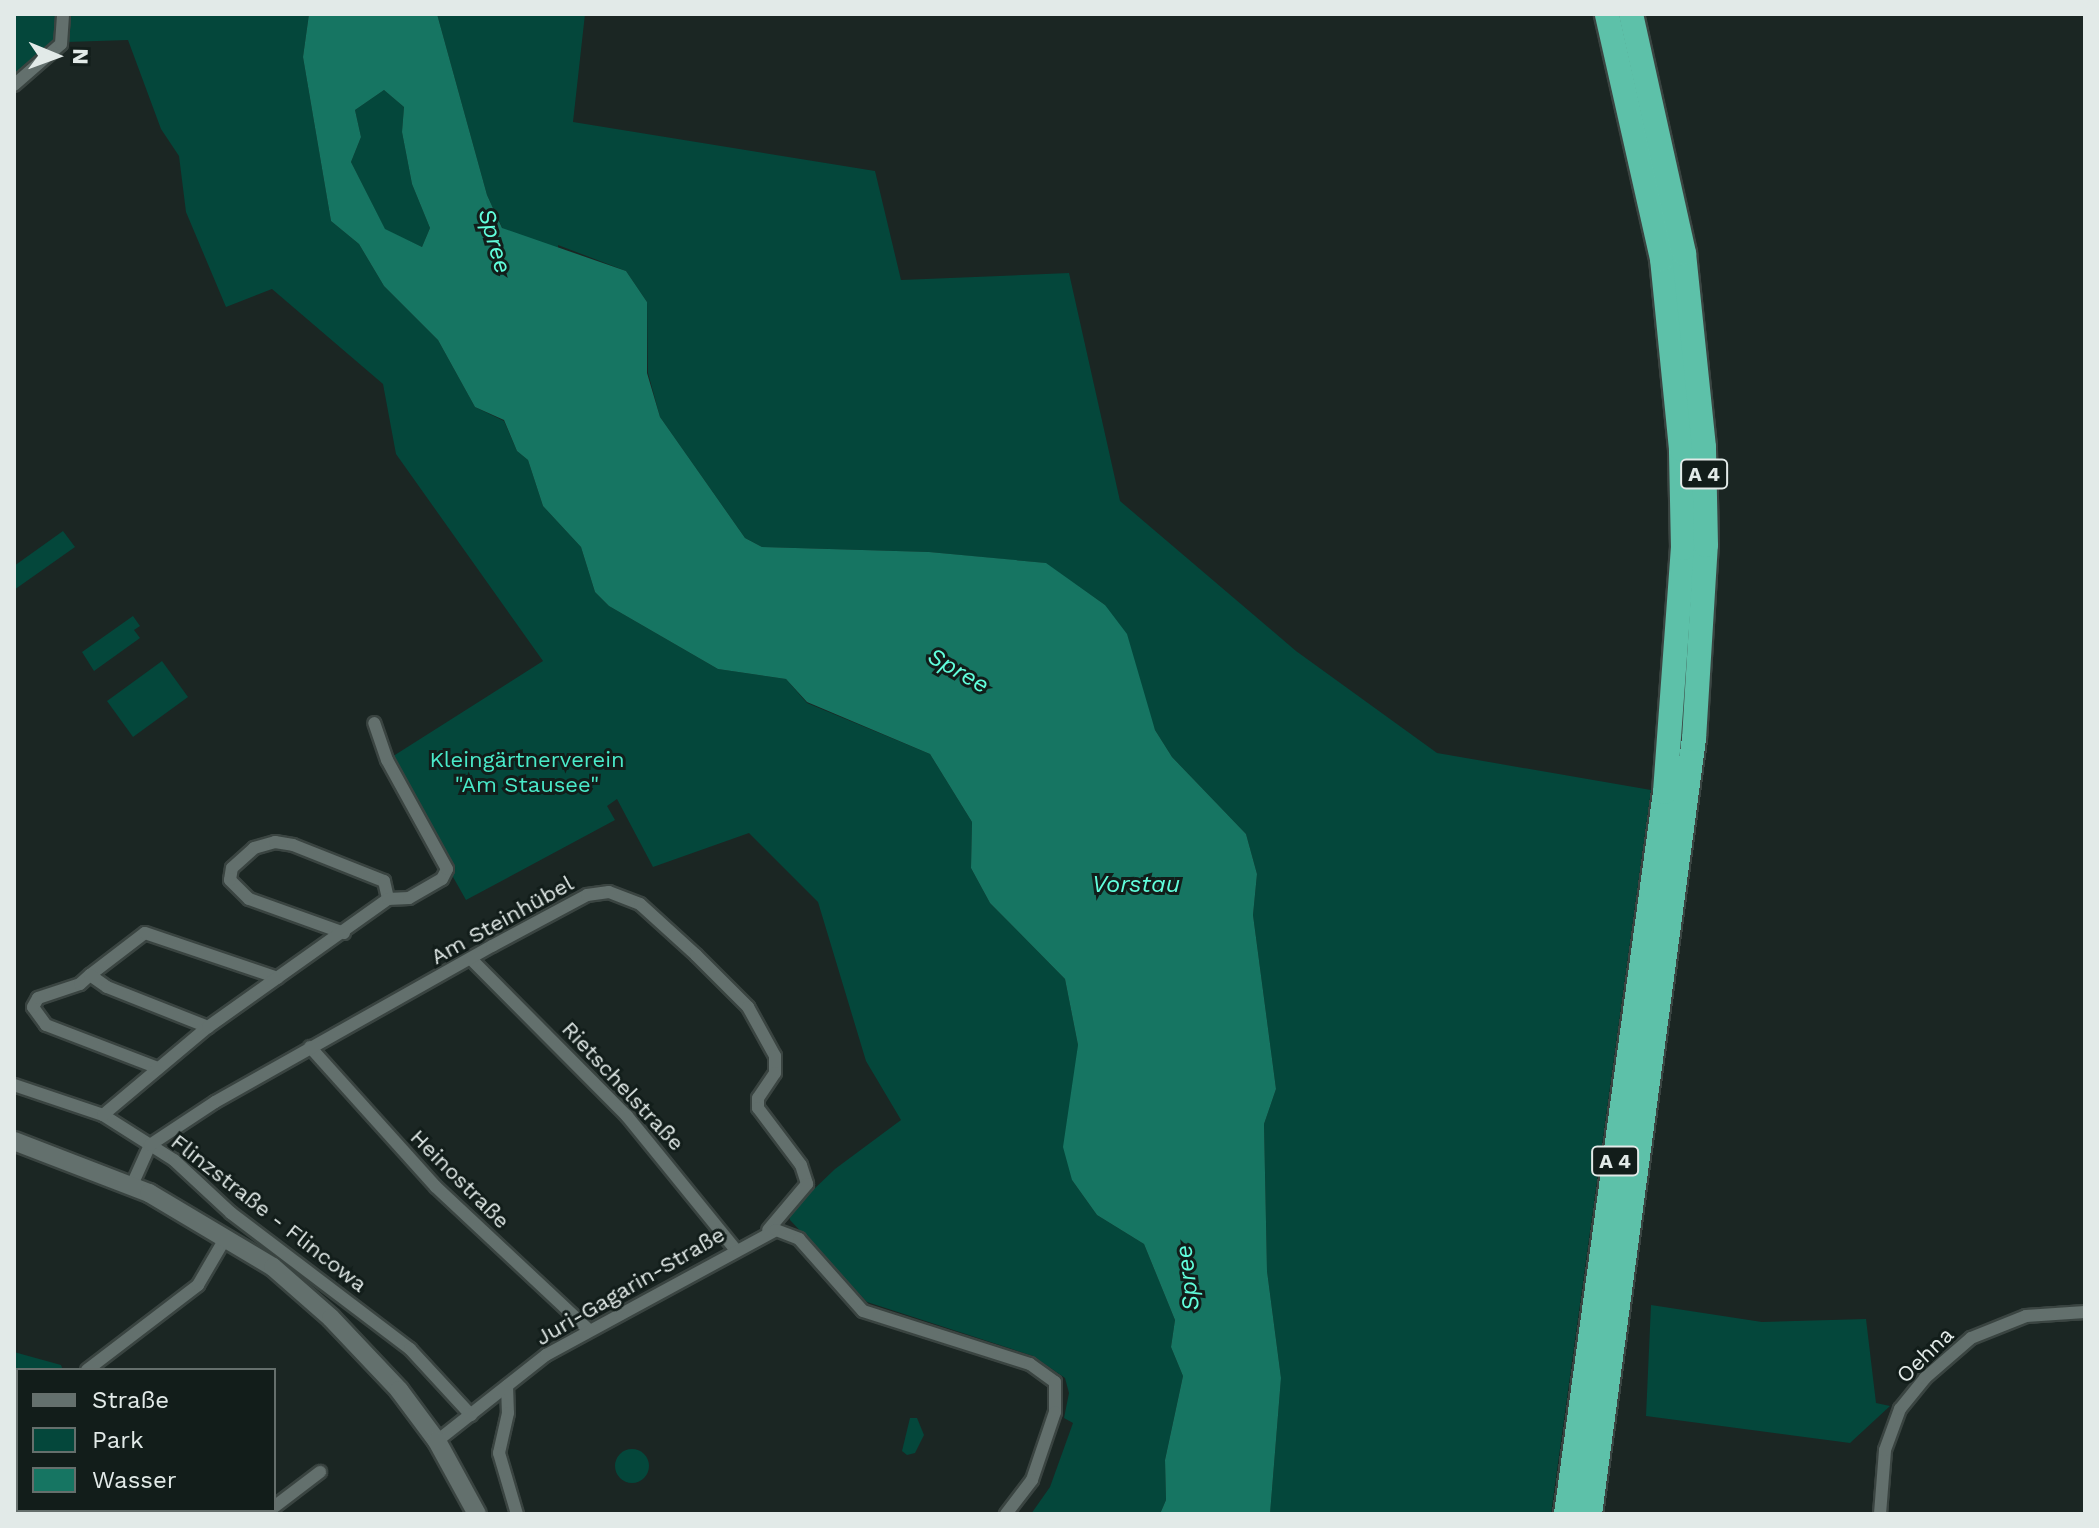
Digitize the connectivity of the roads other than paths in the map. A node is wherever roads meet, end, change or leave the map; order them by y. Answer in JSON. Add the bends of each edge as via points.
{"nodes":[{"id":1,"x":63,"y":14,"type":"edge"},
{"id":2,"x":1607,"y":14,"type":"edge"},
{"id":3,"x":1631,"y":14,"type":"edge"},
{"id":4,"x":14,"y":85,"type":"edge"},
{"id":5,"x":374,"y":723,"type":"dead end"},
{"id":6,"x":388,"y":899,"type":"junction"},
{"id":7,"x":344,"y":933,"type":"junction"},
{"id":8,"x":472,"y":960,"type":"junction"},
{"id":9,"x":90,"y":975,"type":"junction"},
{"id":10,"x":278,"y":978,"type":"junction"},
{"id":11,"x":208,"y":1027,"type":"junction"},
{"id":12,"x":310,"y":1047,"type":"junction"},
{"id":13,"x":158,"y":1068,"type":"junction"},
{"id":14,"x":14,"y":1085,"type":"edge"},
{"id":15,"x":103,"y":1115,"type":"junction"},
{"id":16,"x":14,"y":1141,"type":"edge"},
{"id":17,"x":150,"y":1145,"type":"junction"},
{"id":18,"x":132,"y":1185,"type":"junction"},
{"id":19,"x":768,"y":1230,"type":"junction"},
{"id":20,"x":226,"y":1237,"type":"junction"},
{"id":21,"x":735,"y":1249,"type":"junction"},
{"id":22,"x":2085,"y":1312,"type":"edge"},
{"id":23,"x":589,"y":1330,"type":"junction"},
{"id":24,"x":90,"y":1368,"type":"edge"},
{"id":25,"x":507,"y":1386,"type":"junction"},
{"id":26,"x":1596,"y":1388,"type":"junction"},
{"id":27,"x":471,"y":1415,"type":"junction"},
{"id":28,"x":1588,"y":1436,"type":"junction"},
{"id":29,"x":437,"y":1441,"type":"junction"},
{"id":30,"x":320,"y":1472,"type":"dead end"},
{"id":31,"x":276,"y":1505,"type":"edge"},
{"id":32,"x":477,"y":1514,"type":"edge"},
{"id":33,"x":517,"y":1514,"type":"edge"},
{"id":34,"x":1006,"y":1514,"type":"edge"},
{"id":35,"x":1566,"y":1514,"type":"edge"},
{"id":36,"x":1590,"y":1514,"type":"edge"},
{"id":37,"x":1880,"y":1514,"type":"edge"}],
"edges":[{"from":1,"to":4,"type":"street","via":[[61,44]]},
{"from":2,"to":26,"type":"highway","number":"A 4","via":[[1662,259],[1679,420],[1683,548],[1666,779]]},
{"from":3,"to":26,"type":"highway","number":"A 4","via":[[1668,161],[1684,253],[1702,419],[1706,545],[1694,739]]},
{"from":5,"to":6,"type":"street","via":[[387,760],[447,869],[442,879],[409,898]]},
{"from":6,"to":7,"type":"street"},
{"from":6,"to":7,"type":"street","via":[[384,881],[293,845],[275,842],[254,848],[232,868],[230,880],[249,899]]},
{"from":7,"to":10,"type":"street"},
{"from":8,"to":12,"type":"street","name":"Am Steinhübel"},
{"from":8,"to":19,"type":"street","name":"Am Steinhübel","via":[[587,895],[628,897],[748,1007],[776,1064],[758,1108],[801,1165],[807,1184]]},
{"from":8,"to":21,"type":"street","name":"Rietschelstraße","via":[[627,1116]]},
{"from":9,"to":10,"type":"street","via":[[145,933]]},
{"from":9,"to":11,"type":"street","via":[[107,987]]},
{"from":9,"to":13,"type":"street","via":[[80,984],[38,998],[33,1007],[37,1018]]},
{"from":10,"to":11,"type":"street"},
{"from":11,"to":13,"type":"street"},
{"from":12,"to":17,"type":"street","name":"Am Steinhübel"},
{"from":12,"to":23,"type":"street","name":"Heinostraße","via":[[436,1187]]},
{"from":13,"to":15,"type":"street"},
{"from":14,"to":15,"type":"street","name":"Flinzstraße - Flincowa"},
{"from":15,"to":17,"type":"street","name":"Flinzstraße - Flincowa"},
{"from":16,"to":18,"type":"street"},
{"from":17,"to":18,"type":"street"},
{"from":17,"to":27,"type":"street","name":"Flinzstraße - Flincowa","via":[[410,1349]]},
{"from":18,"to":20,"type":"street"},
{"from":19,"to":21,"type":"street","name":"Juri-Gagarin-Straße"},
{"from":19,"to":34,"type":"street","via":[[792,1234],[863,1311],[1030,1364],[1055,1382],[1055,1412],[1032,1480]]},
{"from":20,"to":24,"type":"street","via":[[198,1285]]},
{"from":20,"to":29,"type":"street","via":[[273,1267],[331,1318]]},
{"from":21,"to":23,"type":"street","name":"Juri-Gagarin-Straße","via":[[707,1270]]},
{"from":22,"to":37,"type":"street","name":"Oehna","via":[[2026,1316],[1971,1338],[1925,1378],[1900,1409],[1885,1450]]},
{"from":23,"to":25,"type":"street","name":"Juri-Gagarin-Straße"},
{"from":25,"to":27,"type":"street","name":"Juri-Gagarin-Straße"},
{"from":25,"to":33,"type":"street","via":[[499,1453]]},
{"from":26,"to":28,"type":"highway","number":"A 4"},
{"from":27,"to":29,"type":"street","name":"Juri-Gagarin-Straße"},
{"from":28,"to":35,"type":"highway","number":"A 4"},
{"from":28,"to":36,"type":"highway","number":"A 4"},
{"from":29,"to":32,"type":"street"},
{"from":30,"to":31,"type":"street"}]}
